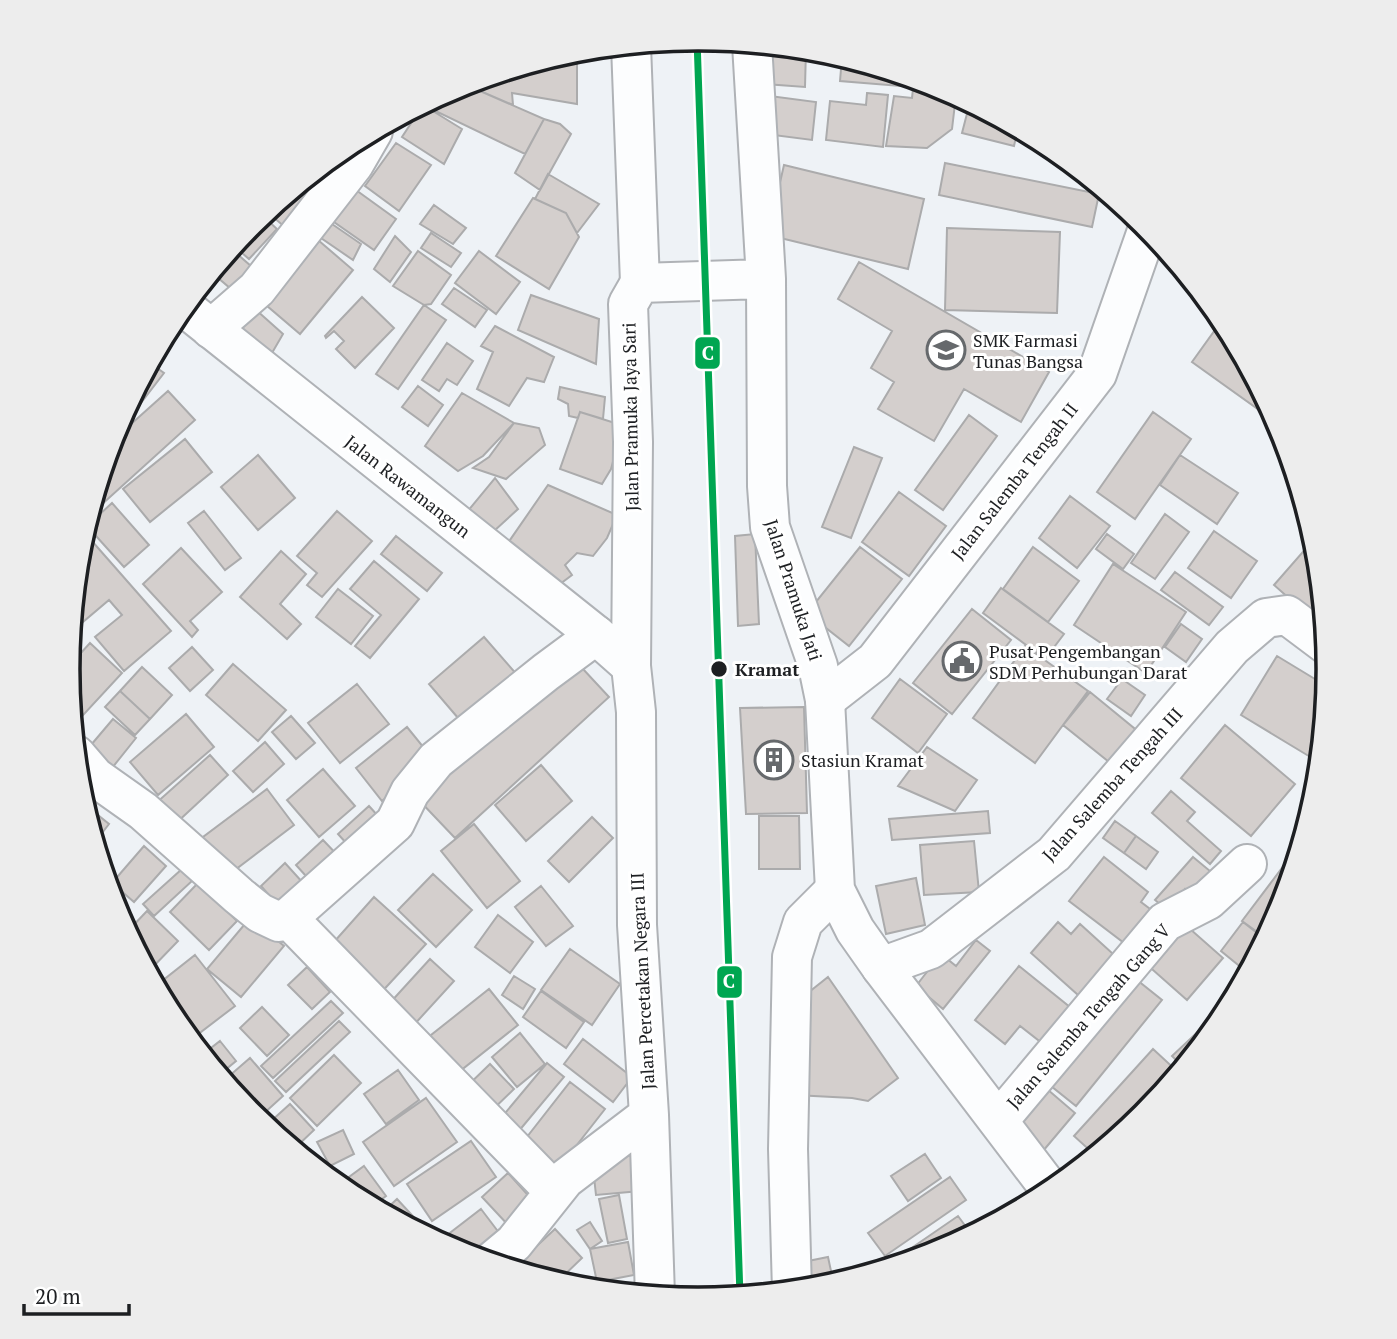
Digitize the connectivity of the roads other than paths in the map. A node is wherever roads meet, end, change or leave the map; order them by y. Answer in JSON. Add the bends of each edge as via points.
{"nodes":[{"id":1,"x":753,"y":53,"type":"edge"},
{"id":2,"x":627,"y":55,"type":"edge"},
{"id":3,"x":361,"y":151,"type":"edge"},
{"id":4,"x":1144,"y":240,"type":"edge"},
{"id":5,"x":766,"y":279,"type":"junction"},
{"id":6,"x":640,"y":283,"type":"junction"},
{"id":7,"x":197,"y":318,"type":"edge"},
{"id":8,"x":1316,"y":625,"type":"edge"},
{"id":9,"x":596,"y":635,"type":"junction"},
{"id":10,"x":631,"y":666,"type":"junction"},
{"id":11,"x":825,"y":700,"type":"junction"},
{"id":12,"x":90,"y":779,"type":"edge"},
{"id":13,"x":1247,"y":864,"type":"dead end"},
{"id":14,"x":835,"y":890,"type":"junction"},
{"id":15,"x":288,"y":918,"type":"junction"},
{"id":16,"x":881,"y":967,"type":"junction"},
{"id":17,"x":649,"y":1115,"type":"junction"},
{"id":18,"x":999,"y":1120,"type":"junction"},
{"id":19,"x":1045,"y":1182,"type":"edge"},
{"id":20,"x":554,"y":1191,"type":"junction"},
{"id":21,"x":499,"y":1255,"type":"edge"},
{"id":22,"x":792,"y":1281,"type":"edge"},
{"id":23,"x":655,"y":1287,"type":"edge"}],
"edges":[{"from":1,"to":5,"type":"street","name":"Jalan Pramuka Jati"},
{"from":2,"to":6,"type":"street","name":"Jalan Pramuka Jaya Sari"},
{"from":3,"to":7,"type":"street","via":[[257,289]]},
{"from":4,"to":11,"type":"street","name":"Jalan Salemba Tengah II","via":[[1097,374],[875,661]]},
{"from":5,"to":6,"type":"street"},
{"from":5,"to":11,"type":"street","name":"Jalan Pramuka Jati","via":[[770,527],[818,666]]},
{"from":6,"to":10,"type":"street","name":"Jalan Pramuka Jaya Sari","via":[[628,304],[633,442]]},
{"from":7,"to":9,"type":"street","name":"Jalan Rawamangun"},
{"from":8,"to":16,"type":"street","name":"Jalan Salemba Tengah III","via":[[1287,615],[1266,618],[1232,647],[1054,854],[931,948]]},
{"from":9,"to":10,"type":"street","name":"Jalan Rawamangun"},
{"from":9,"to":15,"type":"street","via":[[436,760],[410,792],[395,823]]},
{"from":10,"to":17,"type":"street","name":"Jalan Percetakan Negara III","via":[[636,712],[636,925]]},
{"from":11,"to":14,"type":"street","name":"Jalan Pramuka Jati"},
{"from":12,"to":15,"type":"street","via":[[143,811],[260,913],[279,922]]},
{"from":13,"to":18,"type":"street","name":"Jalan Salemba Tengah Gang V","via":[[1208,900],[1166,922]]},
{"from":14,"to":16,"type":"street","name":"Jalan Pramuka Jati"},
{"from":14,"to":22,"type":"street","via":[[803,922],[792,957],[788,1149]]},
{"from":15,"to":20,"type":"street"},
{"from":16,"to":18,"type":"street","name":"Jalan Pramuka Jati"},
{"from":17,"to":20,"type":"street"},
{"from":17,"to":23,"type":"street","name":"Jalan Percetakan Negara III"},
{"from":18,"to":19,"type":"street","name":"Jalan Pramuka Jati"},
{"from":20,"to":21,"type":"street","via":[[514,1243]]}]}
